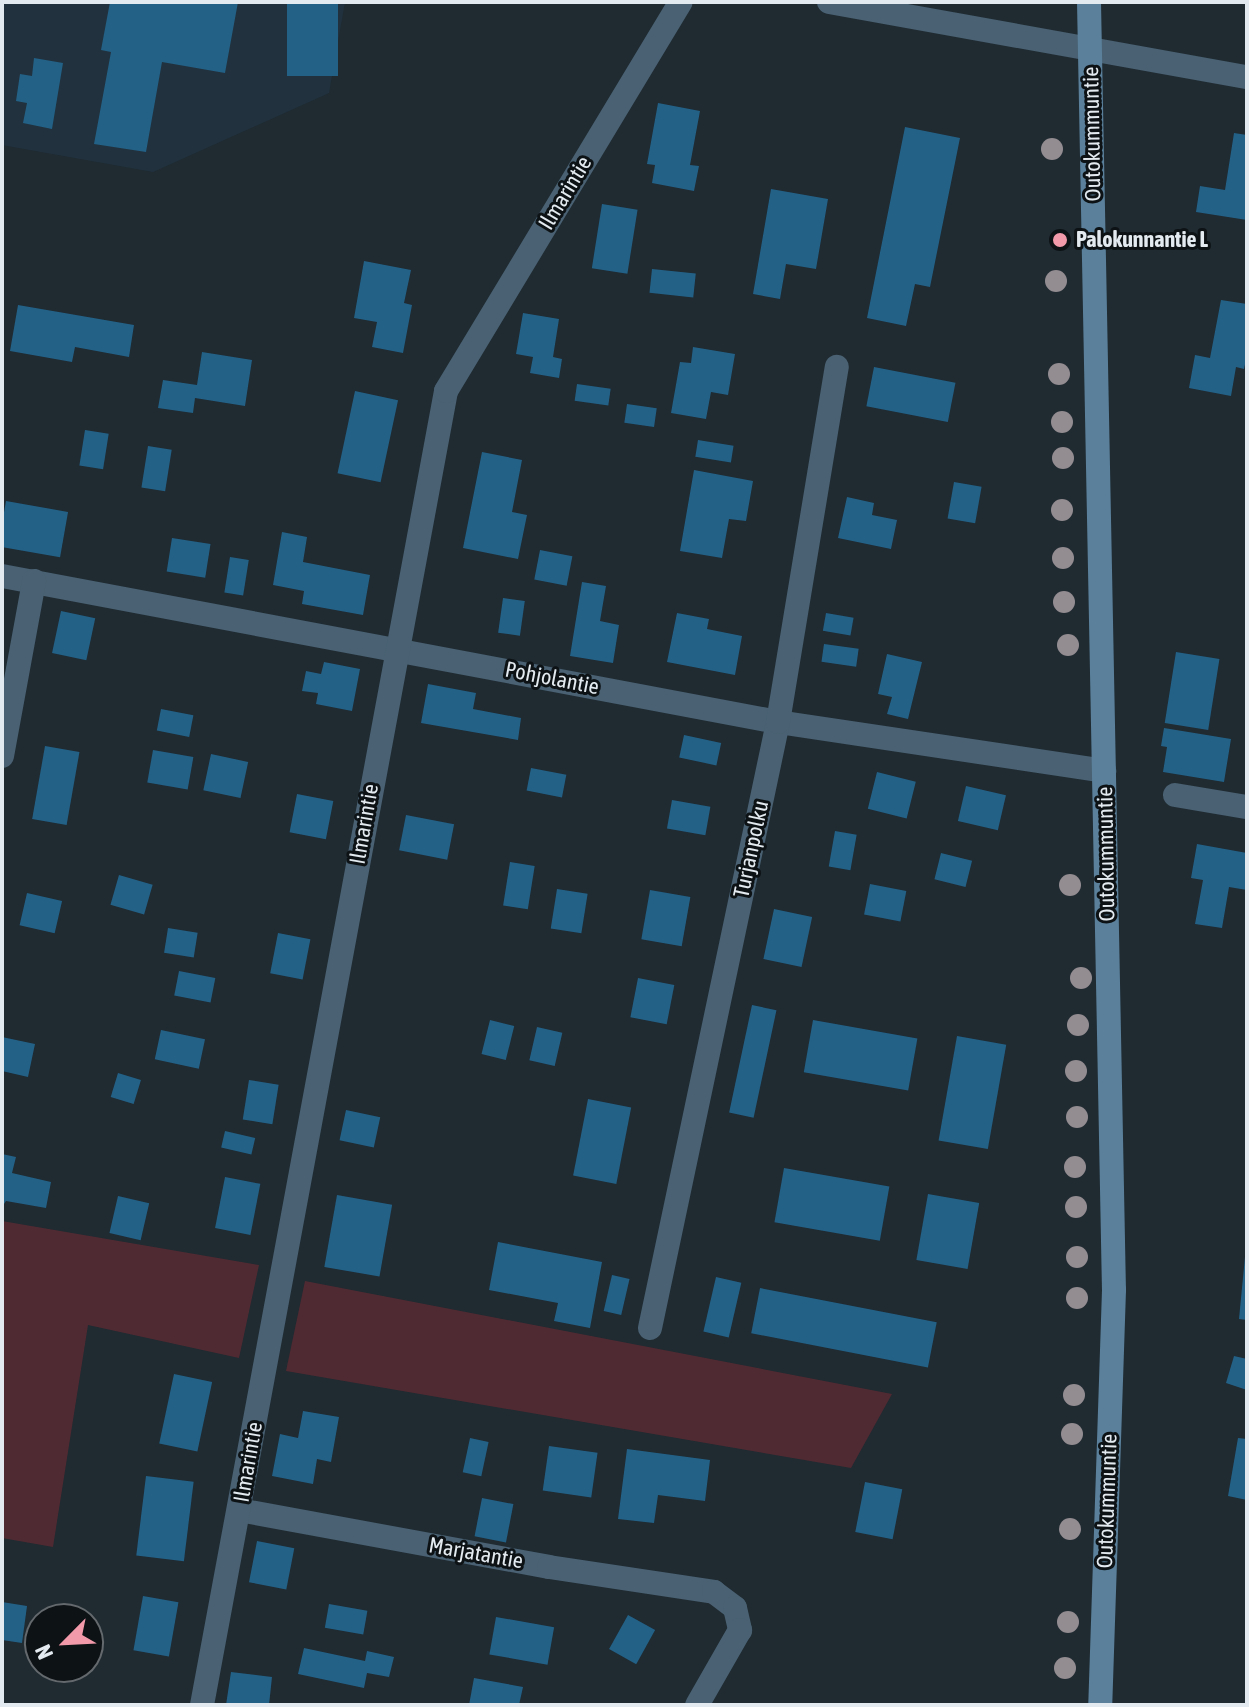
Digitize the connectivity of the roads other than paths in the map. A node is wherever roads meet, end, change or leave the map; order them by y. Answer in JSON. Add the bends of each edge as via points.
{"nodes":[{"id":1,"x":681,"y":2,"type":"edge"},
{"id":2,"x":829,"y":2,"type":"edge"},
{"id":3,"x":1089,"y":2,"type":"edge"},
{"id":4,"x":1090,"y":51,"type":"junction"},
{"id":5,"x":1247,"y":77,"type":"edge"},
{"id":6,"x":837,"y":367,"type":"dead end"},
{"id":7,"x":2,"y":576,"type":"edge"},
{"id":8,"x":34,"y":581,"type":"junction"},
{"id":9,"x":396,"y":647,"type":"junction"},
{"id":10,"x":778,"y":722,"type":"junction"},
{"id":11,"x":2,"y":756,"type":"edge"},
{"id":12,"x":1104,"y":771,"type":"junction"},
{"id":13,"x":1175,"y":795,"type":"dead end"},
{"id":14,"x":1247,"y":807,"type":"edge"},
{"id":15,"x":650,"y":1328,"type":"dead end"},
{"id":16,"x":239,"y":1510,"type":"junction"},
{"id":17,"x":202,"y":1705,"type":"edge"},
{"id":18,"x":697,"y":1705,"type":"edge"},
{"id":19,"x":1100,"y":1705,"type":"edge"}],
"edges":[{"from":1,"to":9,"type":"street","name":"Ilmarintie","via":[[446,391]]},
{"from":2,"to":4,"type":"street"},
{"from":3,"to":4,"type":"main road","name":"Outokummuntie"},
{"from":4,"to":5,"type":"street"},
{"from":4,"to":12,"type":"main road","name":"Outokummuntie"},
{"from":6,"to":10,"type":"street","name":"Turjanpolku"},
{"from":7,"to":8,"type":"street","name":"Pohjolantie"},
{"from":8,"to":9,"type":"street","name":"Pohjolantie"},
{"from":8,"to":11,"type":"street"},
{"from":9,"to":10,"type":"street","name":"Pohjolantie"},
{"from":9,"to":16,"type":"street","name":"Ilmarintie"},
{"from":10,"to":12,"type":"street","name":"Pohjolantie"},
{"from":10,"to":15,"type":"street","name":"Turjanpolku"},
{"from":12,"to":19,"type":"main road","name":"Outokummuntie","via":[[1114,1290]]},
{"from":13,"to":14,"type":"street"},
{"from":16,"to":17,"type":"street","name":"Ilmarintie"},
{"from":16,"to":18,"type":"street","name":"Marjatantie","via":[[714,1592],[735,1608],[740,1630]]}]}
